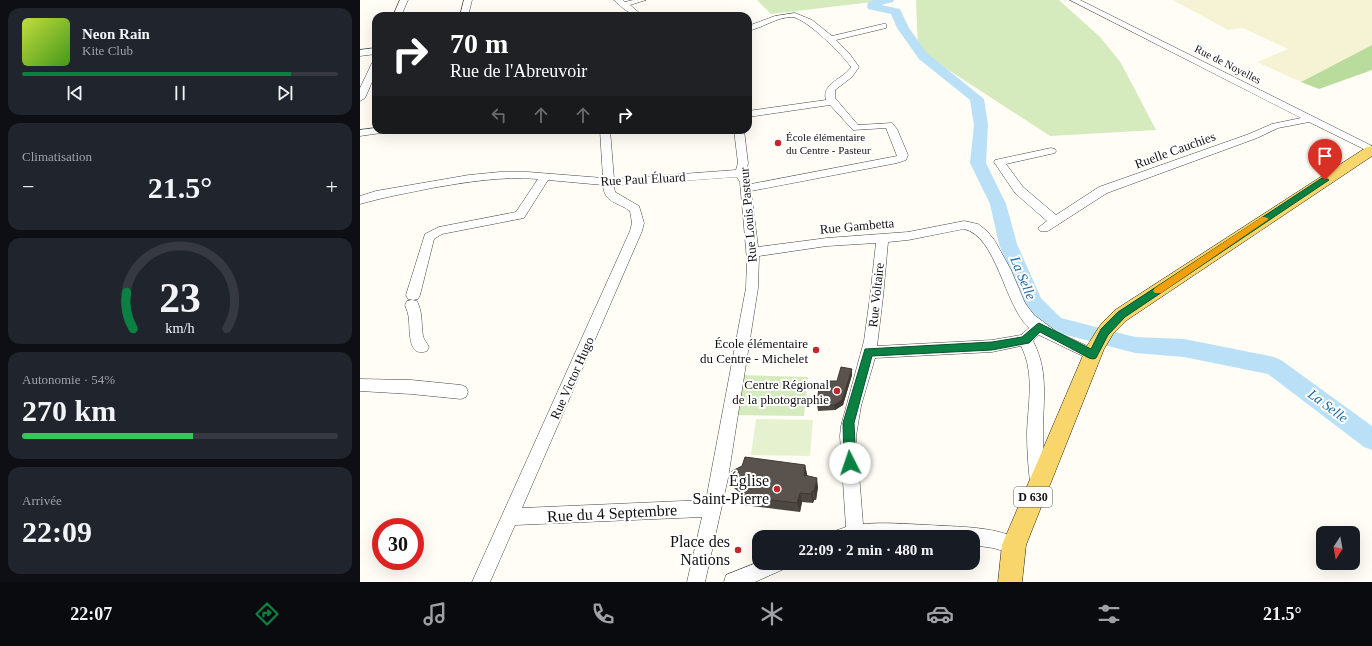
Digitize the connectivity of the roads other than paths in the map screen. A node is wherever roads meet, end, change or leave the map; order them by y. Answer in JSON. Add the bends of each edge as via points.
{"nodes":[{"id":1,"x":404,"y":0,"type":"edge"},
{"id":2,"x":468,"y":0,"type":"edge"},
{"id":3,"x":642,"y":0,"type":"edge"},
{"id":4,"x":1074,"y":0,"type":"edge"},
{"id":5,"x":621,"y":2,"type":"edge"},
{"id":6,"x":399,"y":12,"type":"edge"},
{"id":7,"x":465,"y":12,"type":"edge"},
{"id":8,"x":634,"y":12,"type":"edge"},
{"id":9,"x":883,"y":26,"type":"dead end"},
{"id":10,"x":752,"y":28,"type":"edge"},
{"id":11,"x":830,"y":39,"type":"junction"},
{"id":12,"x":372,"y":52,"type":"edge"},
{"id":13,"x":360,"y":53,"type":"edge"},
{"id":14,"x":372,"y":72,"type":"edge"},
{"id":15,"x":372,"y":90,"type":"edge"},
{"id":16,"x":362,"y":94,"type":"edge"},
{"id":17,"x":832,"y":102,"type":"junction"},
{"id":18,"x":752,"y":113,"type":"edge"},
{"id":19,"x":1309,"y":118,"type":"junction"},
{"id":20,"x":372,"y":131,"type":"edge"},
{"id":21,"x":360,"y":133,"type":"edge"},
{"id":22,"x":605,"y":134,"type":"edge"},
{"id":23,"x":739,"y":134,"type":"edge"},
{"id":24,"x":1372,"y":150,"type":"edge"},
{"id":25,"x":1051,"y":152,"type":"dead end"},
{"id":26,"x":741,"y":173,"type":"junction"},
{"id":27,"x":545,"y":177,"type":"junction"},
{"id":28,"x":608,"y":183,"type":"junction"},
{"id":29,"x":746,"y":188,"type":"junction"},
{"id":30,"x":360,"y":200,"type":"edge"},
{"id":31,"x":1055,"y":220,"type":"junction"},
{"id":32,"x":1044,"y":228,"type":"dead end"},
{"id":33,"x":882,"y":238,"type":"junction"},
{"id":34,"x":752,"y":252,"type":"junction"},
{"id":35,"x":1039,"y":327,"type":"junction"},
{"id":36,"x":1025,"y":340,"type":"junction"},
{"id":37,"x":422,"y":347,"type":"dead end"},
{"id":38,"x":1095,"y":350,"type":"junction"},
{"id":39,"x":868,"y":352,"type":"junction"},
{"id":40,"x":360,"y":385,"type":"edge"},
{"id":41,"x":460,"y":392,"type":"dead end"},
{"id":42,"x":1038,"y":484,"type":"junction"},
{"id":43,"x":714,"y":508,"type":"junction"},
{"id":44,"x":510,"y":517,"type":"junction"},
{"id":45,"x":848,"y":530,"type":"edge"},
{"id":46,"x":980,"y":536,"type":"edge"},
{"id":47,"x":1014,"y":545,"type":"junction"},
{"id":48,"x":761,"y":570,"type":"edge"},
{"id":49,"x":482,"y":582,"type":"edge"},
{"id":50,"x":696,"y":582,"type":"edge"},
{"id":51,"x":733,"y":582,"type":"edge"},
{"id":52,"x":1010,"y":582,"type":"edge"}],
"edges":[{"from":1,"to":6,"type":"street"},
{"from":2,"to":7,"type":"street"},
{"from":3,"to":5,"type":"street"},
{"from":4,"to":19,"type":"street","name":"Rue de Noyelles"},
{"from":5,"to":8,"type":"street"},
{"from":9,"to":11,"type":"street"},
{"from":10,"to":11,"type":"street","via":[[793,15],[802,17]]},
{"from":11,"to":17,"type":"street","via":[[856,67],[830,90]]},
{"from":12,"to":13,"type":"street"},
{"from":14,"to":16,"type":"street"},
{"from":15,"to":16,"type":"street"},
{"from":17,"to":18,"type":"street"},
{"from":17,"to":29,"type":"street","via":[[856,128],[889,125],[902,152],[902,158]]},
{"from":19,"to":24,"type":"street","name":"Rue de Noyelles"},
{"from":19,"to":31,"type":"street","name":"Ruelle Cauchies","via":[[1275,126],[1107,188]]},
{"from":20,"to":21,"type":"street"},
{"from":22,"to":28,"type":"street"},
{"from":23,"to":26,"type":"street","name":"Rue Louis Pasteur","via":[[743,163]]},
{"from":24,"to":38,"type":"main road","number":"D 630","via":[[1121,315],[1110,326]]},
{"from":25,"to":31,"type":"street","via":[[999,162],[1019,190]]},
{"from":26,"to":28,"type":"street","name":"Rue Paul Éluard"},
{"from":26,"to":29,"type":"street","name":"Rue Louis Pasteur"},
{"from":27,"to":28,"type":"street","name":"Rue Paul Éluard"},
{"from":27,"to":30,"type":"street","name":"Rue Paul Éluard","via":[[513,174],[485,176]]},
{"from":27,"to":37,"type":"street","via":[[520,214],[439,232],[429,237],[412,300],[416,339]]},
{"from":28,"to":44,"type":"street","name":"Rue Victor Hugo","via":[[612,196],[632,206],[636,211],[636,231]]},
{"from":29,"to":34,"type":"street","name":"Rue Louis Pasteur"},
{"from":31,"to":32,"type":"street","name":"Ruelle Cauchies"},
{"from":33,"to":34,"type":"street","name":"Rue Gambetta"},
{"from":33,"to":35,"type":"street","name":"Rue Gambetta","via":[[908,236],[964,225],[976,228],[991,244],[1022,310]]},
{"from":33,"to":39,"type":"street","name":"Rue Voltaire","via":[[878,292]]},
{"from":34,"to":43,"type":"street","name":"Rue Louis Pasteur","via":[[751,293]]},
{"from":35,"to":36,"type":"street"},
{"from":35,"to":38,"type":"street"},
{"from":36,"to":39,"type":"street","via":[[982,347]]},
{"from":36,"to":42,"type":"street","via":[[1032,352],[1039,384],[1035,435]]},
{"from":38,"to":42,"type":"main road","number":"D 630"},
{"from":39,"to":45,"type":"street","via":[[848,430]]},
{"from":40,"to":41,"type":"street"},
{"from":42,"to":47,"type":"main road","number":"D 630"},
{"from":43,"to":44,"type":"street","name":"Rue du 4 Septembre"},
{"from":43,"to":50,"type":"street","name":"Rue Louis Pasteur"},
{"from":44,"to":49,"type":"street","name":"Rue Victor Hugo"},
{"from":46,"to":47,"type":"street"},
{"from":47,"to":52,"type":"main road","number":"D 630"},
{"from":48,"to":51,"type":"street"}]}
